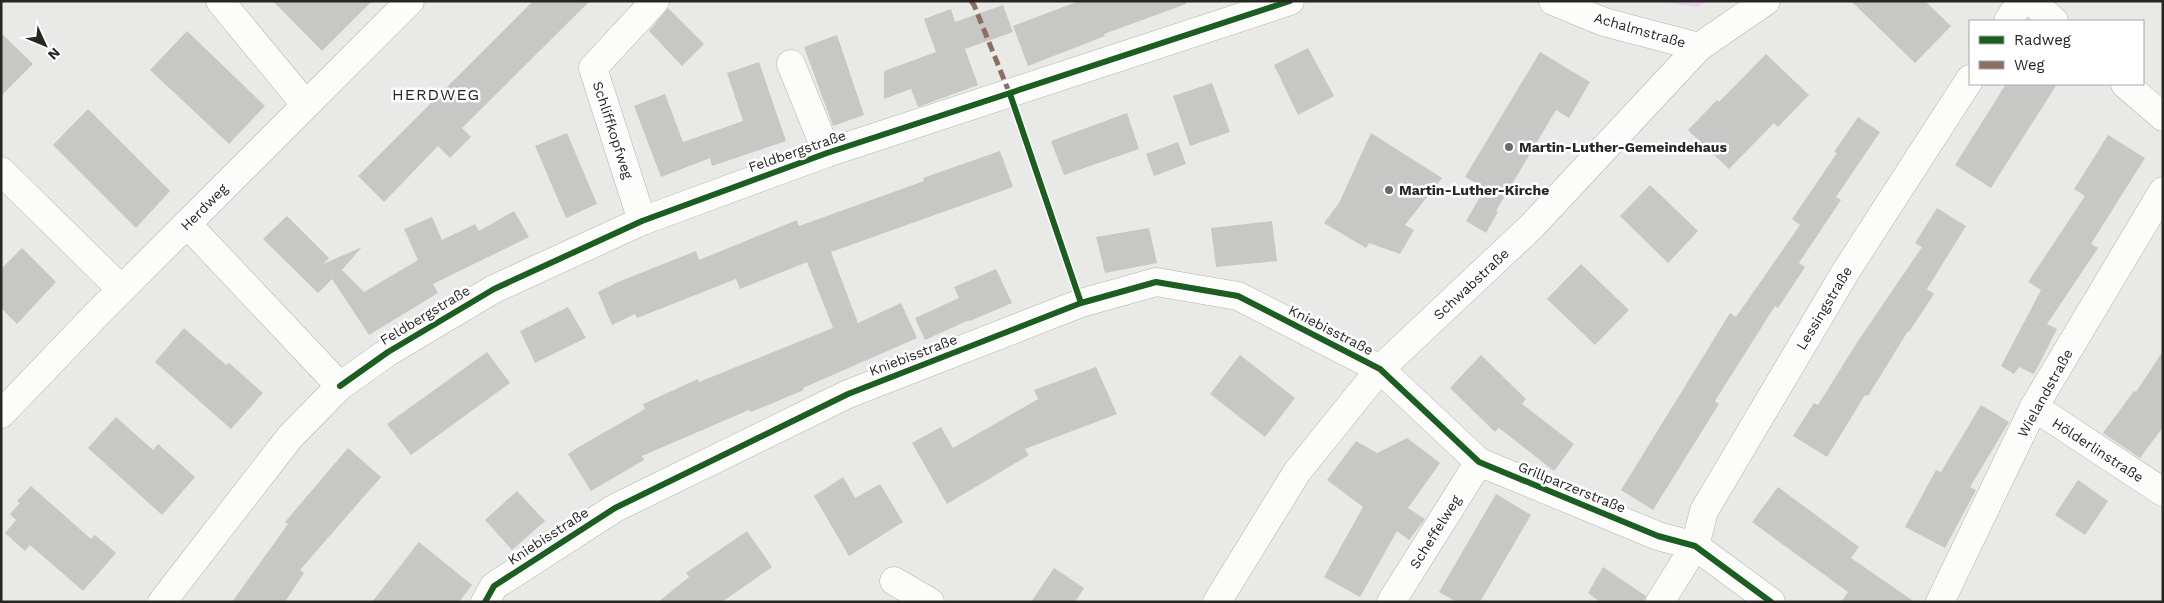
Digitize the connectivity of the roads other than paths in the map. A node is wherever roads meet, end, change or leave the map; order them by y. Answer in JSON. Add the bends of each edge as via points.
{"nodes":[{"id":1,"x":220,"y":1,"type":"edge"},
{"id":2,"x":410,"y":1,"type":"edge"},
{"id":3,"x":655,"y":1,"type":"edge"},
{"id":4,"x":1290,"y":1,"type":"edge"},
{"id":5,"x":1552,"y":1,"type":"edge"},
{"id":6,"x":1766,"y":1,"type":"edge"},
{"id":7,"x":2021,"y":1,"type":"edge"},
{"id":8,"x":2031,"y":1,"type":"edge"},
{"id":9,"x":2009,"y":20,"type":"edge"},
{"id":10,"x":2053,"y":20,"type":"edge"},
{"id":11,"x":1699,"y":47,"type":"junction"},
{"id":12,"x":791,"y":64,"type":"dead end"},
{"id":13,"x":1969,"y":81,"type":"edge"},
{"id":14,"x":2126,"y":85,"type":"edge"},
{"id":15,"x":306,"y":105,"type":"junction"},
{"id":16,"x":2163,"y":117,"type":"edge"},
{"id":17,"x":827,"y":153,"type":"junction"},
{"id":18,"x":1,"y":171,"type":"edge"},
{"id":19,"x":2163,"y":191,"type":"edge"},
{"id":20,"x":642,"y":221,"type":"junction"},
{"id":21,"x":188,"y":224,"type":"junction"},
{"id":22,"x":122,"y":289,"type":"junction"},
{"id":23,"x":1380,"y":369,"type":"junction"},
{"id":24,"x":340,"y":386,"type":"junction"},
{"id":25,"x":2034,"y":408,"type":"junction"},
{"id":26,"x":1,"y":414,"type":"edge"},
{"id":27,"x":1479,"y":462,"type":"junction"},
{"id":28,"x":2163,"y":492,"type":"edge"},
{"id":29,"x":1694,"y":546,"type":"junction"},
{"id":30,"x":894,"y":581,"type":"dead end"},
{"id":31,"x":162,"y":602,"type":"edge"},
{"id":32,"x":485,"y":602,"type":"edge"},
{"id":33,"x":930,"y":602,"type":"edge"},
{"id":34,"x":1218,"y":602,"type":"edge"},
{"id":35,"x":1391,"y":602,"type":"edge"},
{"id":36,"x":1660,"y":602,"type":"edge"},
{"id":37,"x":1771,"y":602,"type":"edge"},
{"id":38,"x":1940,"y":602,"type":"edge"}],
"edges":[{"from":1,"to":15,"type":"street"},
{"from":2,"to":15,"type":"street","name":"Herdweg"},
{"from":3,"to":20,"type":"street","name":"Schliffkopfweg","via":[[593,68]]},
{"from":4,"to":17,"type":"street","name":"Feldbergstraße"},
{"from":5,"to":11,"type":"street","name":"Achalmstraße","via":[[1604,22]]},
{"from":6,"to":11,"type":"street","name":"Schwabstraße"},
{"from":7,"to":9,"type":"street"},
{"from":8,"to":10,"type":"street"},
{"from":11,"to":23,"type":"street","name":"Schwabstraße","via":[[1532,226]]},
{"from":12,"to":17,"type":"street","name":"Feldbergstraße"},
{"from":13,"to":29,"type":"street","name":"Lessingstraße","via":[[1846,271],[1704,511]]},
{"from":14,"to":16,"type":"street"},
{"from":15,"to":21,"type":"street","name":"Herdweg"},
{"from":17,"to":20,"type":"street","name":"Feldbergstraße"},
{"from":18,"to":22,"type":"street"},
{"from":19,"to":25,"type":"street","name":"Wielandstraße"},
{"from":20,"to":24,"type":"street","name":"Feldbergstraße","via":[[494,290],[388,352]]},
{"from":21,"to":22,"type":"street","name":"Herdweg"},
{"from":21,"to":24,"type":"street"},
{"from":22,"to":26,"type":"street","name":"Herdweg"},
{"from":23,"to":27,"type":"street","name":"Grillparzerstraße"},
{"from":23,"to":32,"type":"street","name":"Kniebisstraße","via":[[1238,296],[1156,282],[1082,303],[848,394],[614,508],[494,586]]},
{"from":23,"to":34,"type":"street","name":"Schwabstraße","via":[[1297,472]]},
{"from":24,"to":31,"type":"street","name":"Feldbergstraße","via":[[290,437]]},
{"from":25,"to":28,"type":"street","name":"Hölderlinstraße"},
{"from":25,"to":38,"type":"street","name":"Wielandstraße"},
{"from":27,"to":29,"type":"street","name":"Grillparzerstraße","via":[[1658,536]]},
{"from":27,"to":35,"type":"street","name":"Scheffelweg"},
{"from":29,"to":36,"type":"street","name":"Lessingstraße"},
{"from":29,"to":37,"type":"street","name":"Grillparzerstraße"},
{"from":30,"to":33,"type":"street"}]}
